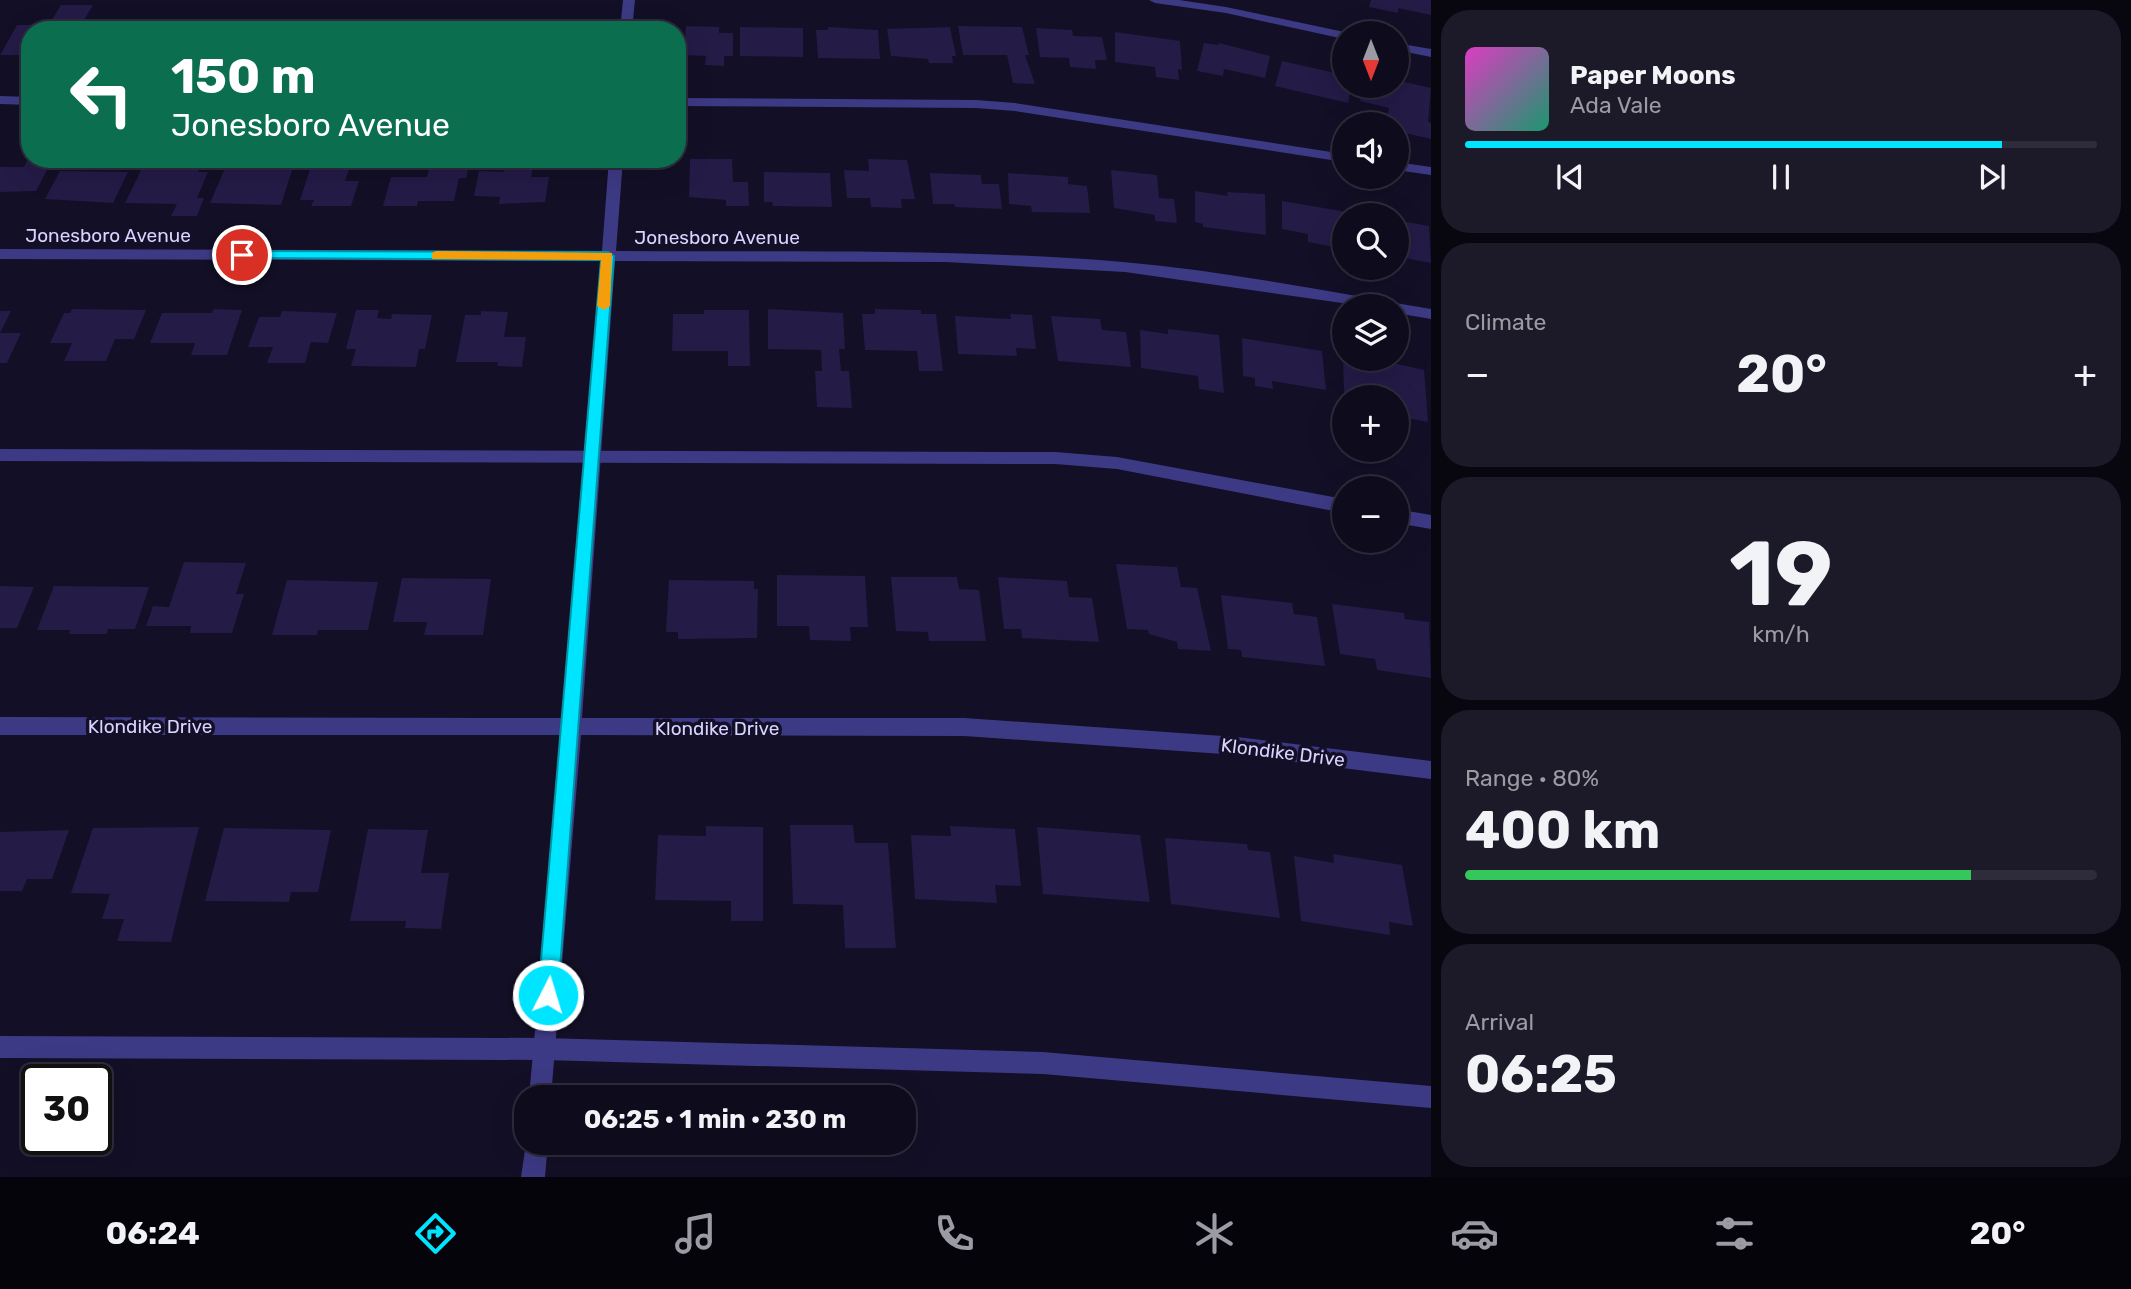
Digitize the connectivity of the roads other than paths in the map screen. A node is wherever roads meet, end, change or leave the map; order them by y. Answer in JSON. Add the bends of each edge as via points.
{"nodes":[{"id":1,"x":629,"y":0,"type":"edge"},
{"id":2,"x":1155,"y":0,"type":"edge"},
{"id":3,"x":627,"y":21,"type":"edge"},
{"id":4,"x":1332,"y":32,"type":"edge"},
{"id":5,"x":1409,"y":49,"type":"edge"},
{"id":6,"x":1431,"y":53,"type":"edge"},
{"id":7,"x":0,"y":100,"type":"edge"},
{"id":8,"x":21,"y":100,"type":"edge"},
{"id":9,"x":686,"y":102,"type":"edge"},
{"id":10,"x":1332,"y":156,"type":"edge"},
{"id":11,"x":614,"y":168,"type":"edge"},
{"id":12,"x":1409,"y":168,"type":"edge"},
{"id":13,"x":1431,"y":171,"type":"edge"},
{"id":14,"x":0,"y":254,"type":"edge"},
{"id":15,"x":608,"y":256,"type":"junction"},
{"id":16,"x":1332,"y":295,"type":"edge"},
{"id":17,"x":1409,"y":310,"type":"edge"},
{"id":18,"x":1431,"y":314,"type":"edge"},
{"id":19,"x":0,"y":455,"type":"edge"},
{"id":20,"x":591,"y":457,"type":"junction"},
{"id":21,"x":1332,"y":504,"type":"edge"},
{"id":22,"x":1409,"y":518,"type":"edge"},
{"id":23,"x":1431,"y":522,"type":"edge"},
{"id":24,"x":0,"y":726,"type":"edge"},
{"id":25,"x":572,"y":728,"type":"junction"},
{"id":26,"x":1431,"y":770,"type":"edge"},
{"id":27,"x":0,"y":1047,"type":"edge"},
{"id":28,"x":544,"y":1049,"type":"junction"},
{"id":29,"x":541,"y":1085,"type":"edge"},
{"id":30,"x":1431,"y":1097,"type":"edge"},
{"id":31,"x":535,"y":1155,"type":"edge"},
{"id":32,"x":533,"y":1177,"type":"edge"}],
"edges":[{"from":1,"to":3,"type":"street"},
{"from":2,"to":4,"type":"street"},
{"from":5,"to":6,"type":"street"},
{"from":7,"to":8,"type":"street"},
{"from":9,"to":10,"type":"street","via":[[976,104]]},
{"from":11,"to":15,"type":"street"},
{"from":12,"to":13,"type":"street"},
{"from":14,"to":15,"type":"street","name":"Jonesboro Avenue"},
{"from":15,"to":16,"type":"street","name":"Jonesboro Avenue","via":[[946,257],[1125,267]]},
{"from":15,"to":20,"type":"street"},
{"from":17,"to":18,"type":"street"},
{"from":19,"to":20,"type":"street"},
{"from":20,"to":21,"type":"street","via":[[1086,460]]},
{"from":20,"to":25,"type":"street"},
{"from":22,"to":23,"type":"street"},
{"from":24,"to":25,"type":"street","name":"Klondike Drive"},
{"from":25,"to":26,"type":"street","name":"Klondike Drive","via":[[964,727],[1237,746]]},
{"from":25,"to":28,"type":"street"},
{"from":27,"to":28,"type":"street"},
{"from":28,"to":29,"type":"street"},
{"from":28,"to":30,"type":"street","via":[[1043,1063]]},
{"from":31,"to":32,"type":"street"}]}
